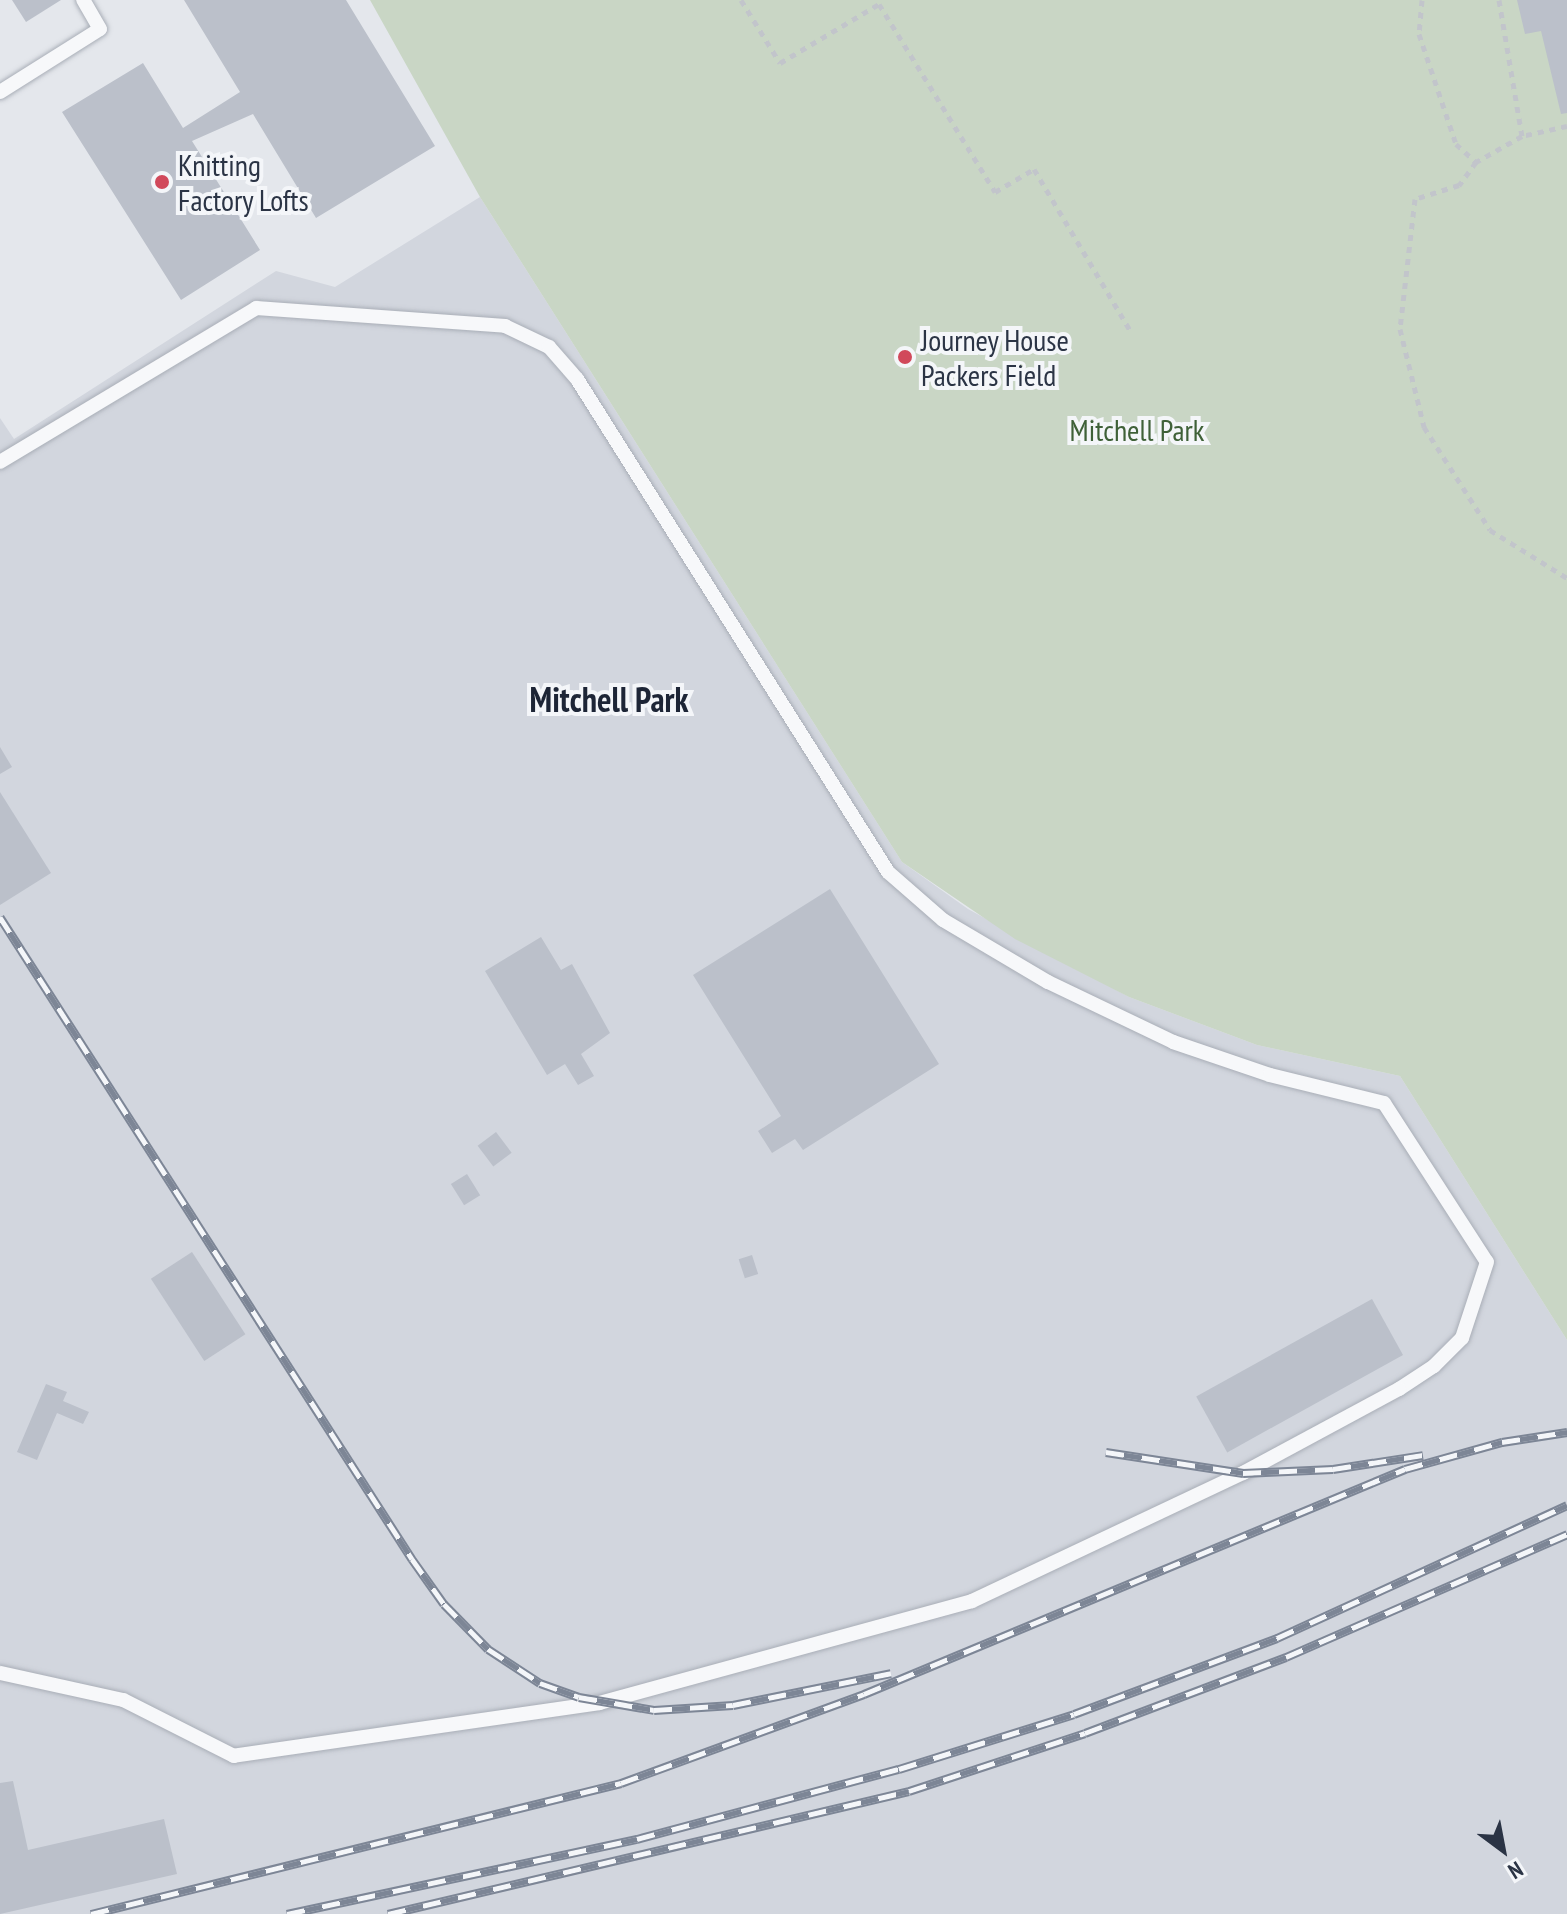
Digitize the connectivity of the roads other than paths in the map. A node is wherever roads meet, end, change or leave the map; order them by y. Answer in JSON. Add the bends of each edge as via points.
{"nodes":[{"id":1,"x":83,"y":0,"type":"edge"},
{"id":2,"x":0,"y":92,"type":"edge"},
{"id":3,"x":0,"y":462,"type":"edge"},
{"id":4,"x":0,"y":1673,"type":"edge"}],
"edges":[{"from":1,"to":2,"type":"lane","via":[[100,29]]},
{"from":3,"to":4,"type":"lane","via":[[256,308],[505,326],[549,347],[577,379],[888,872],[943,920],[1048,982],[1173,1042],[1270,1075],[1384,1103],[1487,1262],[1462,1338],[1434,1366],[1399,1389],[1243,1473],[957,1605],[600,1703],[234,1756],[123,1700]]}]}
